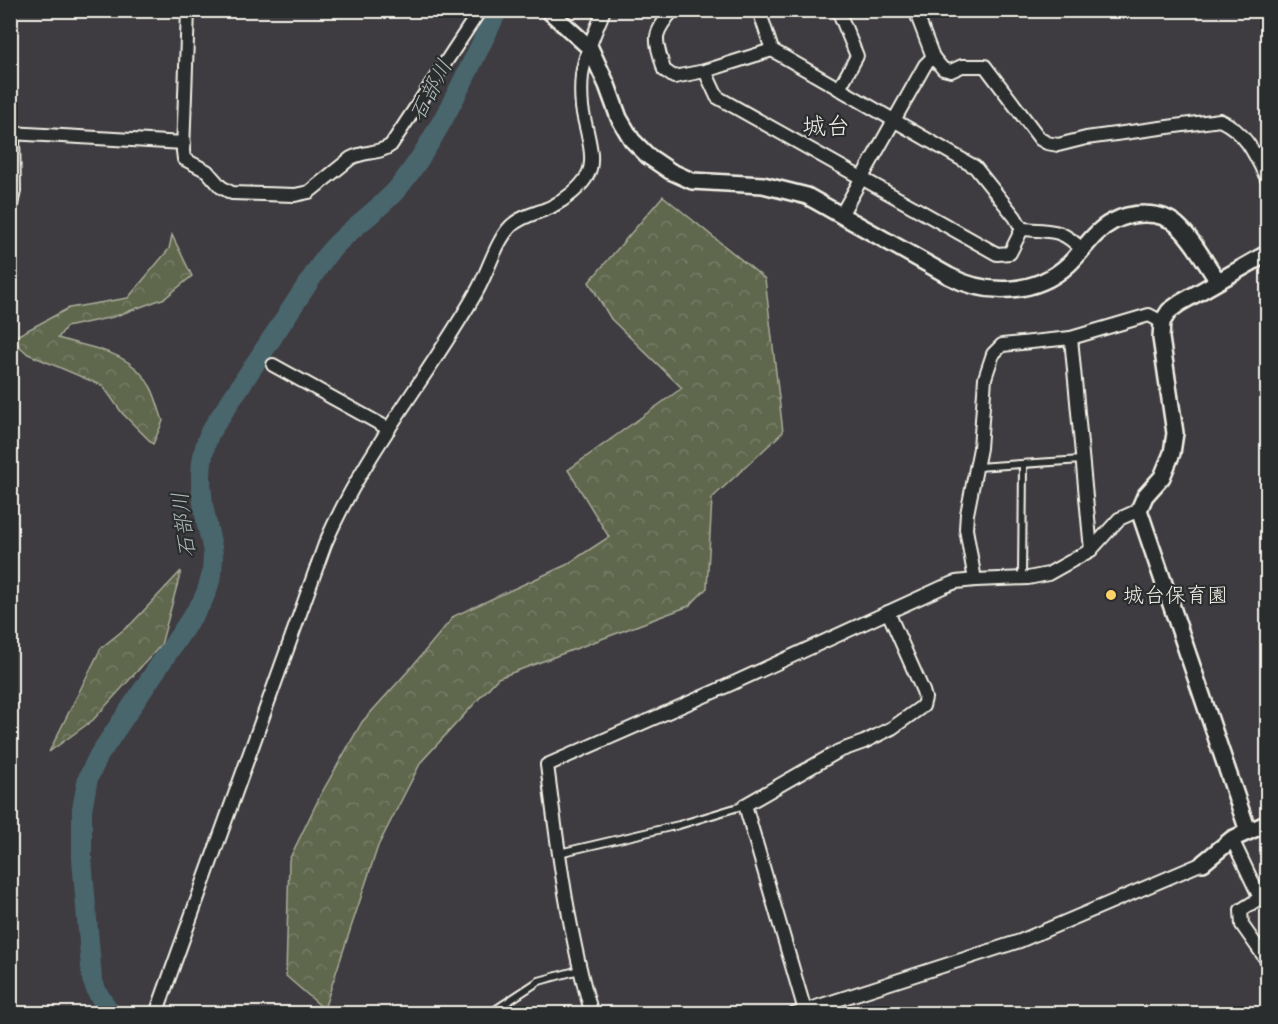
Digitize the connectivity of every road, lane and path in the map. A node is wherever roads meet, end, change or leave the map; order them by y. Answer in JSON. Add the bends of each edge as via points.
{"nodes":[{"id":1,"x":188,"y":10,"type":"edge"},
{"id":2,"x":480,"y":10,"type":"edge"},
{"id":3,"x":548,"y":10,"type":"edge"},
{"id":4,"x":604,"y":10,"type":"edge"},
{"id":5,"x":673,"y":10,"type":"edge"},
{"id":6,"x":759,"y":10,"type":"edge"},
{"id":7,"x":838,"y":10,"type":"edge"},
{"id":8,"x":915,"y":10,"type":"edge"},
{"id":9,"x":590,"y":48,"type":"junction"},
{"id":10,"x":772,"y":50,"type":"junction"},
{"id":11,"x":933,"y":57,"type":"junction"},
{"id":12,"x":705,"y":71,"type":"junction"},
{"id":13,"x":839,"y":89,"type":"junction"},
{"id":14,"x":894,"y":121,"type":"junction"},
{"id":15,"x":12,"y":133,"type":"edge"},
{"id":16,"x":183,"y":143,"type":"junction"},
{"id":17,"x":861,"y":178,"type":"junction"},
{"id":18,"x":1268,"y":181,"type":"edge"},
{"id":19,"x":10,"y":209,"type":"edge"},
{"id":20,"x":841,"y":215,"type":"junction"},
{"id":21,"x":1022,"y":229,"type":"junction"},
{"id":22,"x":1082,"y":250,"type":"junction"},
{"id":23,"x":1268,"y":253,"type":"edge"},
{"id":24,"x":1218,"y":281,"type":"junction"},
{"id":25,"x":1162,"y":322,"type":"junction"},
{"id":26,"x":1071,"y":338,"type":"junction"},
{"id":27,"x":273,"y":365,"type":"dead end"},
{"id":28,"x":389,"y":429,"type":"junction"},
{"id":29,"x":1082,"y":460,"type":"junction"},
{"id":30,"x":1023,"y":464,"type":"junction"},
{"id":31,"x":976,"y":467,"type":"junction"},
{"id":32,"x":1139,"y":510,"type":"junction"},
{"id":33,"x":1090,"y":550,"type":"junction"},
{"id":34,"x":1022,"y":578,"type":"junction"},
{"id":35,"x":975,"y":580,"type":"junction"},
{"id":36,"x":888,"y":612,"type":"junction"},
{"id":37,"x":745,"y":805,"type":"junction"},
{"id":38,"x":1268,"y":823,"type":"edge"},
{"id":39,"x":1248,"y":831,"type":"junction"},
{"id":40,"x":1232,"y":839,"type":"junction"},
{"id":41,"x":558,"y":853,"type":"junction"},
{"id":42,"x":1203,"y":863,"type":"joint"},
{"id":43,"x":1268,"y":962,"type":"edge"},
{"id":44,"x":579,"y":970,"type":"junction"},
{"id":45,"x":802,"y":1012,"type":"edge"},
{"id":46,"x":156,"y":1014,"type":"edge"},
{"id":47,"x":489,"y":1014,"type":"edge"},
{"id":48,"x":592,"y":1014,"type":"edge"}],
"edges":[{"from":1,"to":16,"type":"street"},
{"from":2,"to":16,"type":"street","via":[[395,141],[386,148],[351,158],[309,192],[232,193],[207,171],[187,161]]},
{"from":3,"to":9,"type":"street"},
{"from":4,"to":9,"type":"street"},
{"from":5,"to":12,"type":"street","via":[[656,38],[664,70],[674,77]]},
{"from":6,"to":10,"type":"street"},
{"from":7,"to":13,"type":"street","via":[[857,57]]},
{"from":8,"to":11,"type":"street"},
{"from":9,"to":20,"type":"street","via":[[632,140],[670,171],[692,181],[783,189],[807,196]]},
{"from":9,"to":28,"type":"street","via":[[581,90],[591,155],[589,174],[577,189],[553,206],[511,226],[477,290]]},
{"from":10,"to":12,"type":"street"},
{"from":10,"to":13,"type":"street"},
{"from":11,"to":14,"type":"street"},
{"from":11,"to":18,"type":"street","via":[[943,69],[951,71],[962,66],[985,66],[1047,143],[1058,145],[1220,120],[1243,136]]},
{"from":12,"to":17,"type":"street","via":[[717,97]]},
{"from":13,"to":14,"type":"street"},
{"from":14,"to":17,"type":"street"},
{"from":14,"to":21,"type":"street","via":[[975,167]]},
{"from":15,"to":16,"type":"street"},
{"from":15,"to":19,"type":"street","via":[[14,191]]},
{"from":17,"to":20,"type":"street"},
{"from":17,"to":21,"type":"street","via":[[997,254],[1010,253]]},
{"from":20,"to":22,"type":"street","via":[[965,285],[987,290],[1031,286],[1068,265]]},
{"from":21,"to":22,"type":"street","via":[[1059,232]]},
{"from":22,"to":24,"type":"street","via":[[1111,222],[1128,216],[1161,216],[1176,223],[1188,236]]},
{"from":23,"to":24,"type":"street"},
{"from":24,"to":25,"type":"street","via":[[1169,311]]},
{"from":25,"to":26,"type":"street","via":[[1149,315]]},
{"from":25,"to":32,"type":"street","via":[[1175,433],[1162,477],[1145,496]]},
{"from":26,"to":29,"type":"street"},
{"from":26,"to":31,"type":"street","via":[[1002,345],[993,354],[985,378]]},
{"from":27,"to":28,"type":"street"},
{"from":28,"to":46,"type":"street","via":[[342,507],[325,544]]},
{"from":29,"to":30,"type":"lane"},
{"from":29,"to":33,"type":"street"},
{"from":30,"to":31,"type":"lane"},
{"from":30,"to":34,"type":"lane"},
{"from":31,"to":35,"type":"street","via":[[966,529]]},
{"from":32,"to":33,"type":"street","via":[[1119,519]]},
{"from":32,"to":39,"type":"street"},
{"from":33,"to":34,"type":"street","via":[[1048,574]]},
{"from":34,"to":35,"type":"street"},
{"from":35,"to":36,"type":"street","via":[[956,582]]},
{"from":36,"to":37,"type":"street","via":[[923,692],[923,706],[892,728],[839,751]]},
{"from":36,"to":41,"type":"street","via":[[547,765]]},
{"from":37,"to":41,"type":"lane"},
{"from":37,"to":45,"type":"street"},
{"from":38,"to":39,"type":"street"},
{"from":39,"to":40,"type":"street"},
{"from":40,"to":42,"type":"street"},
{"from":40,"to":43,"type":"street","via":[[1260,898],[1241,910],[1242,925]]},
{"from":41,"to":44,"type":"street"},
{"from":42,"to":45,"type":"street","via":[[1020,940]]},
{"from":44,"to":47,"type":"lane","via":[[539,981]]},
{"from":44,"to":48,"type":"street"}]}
